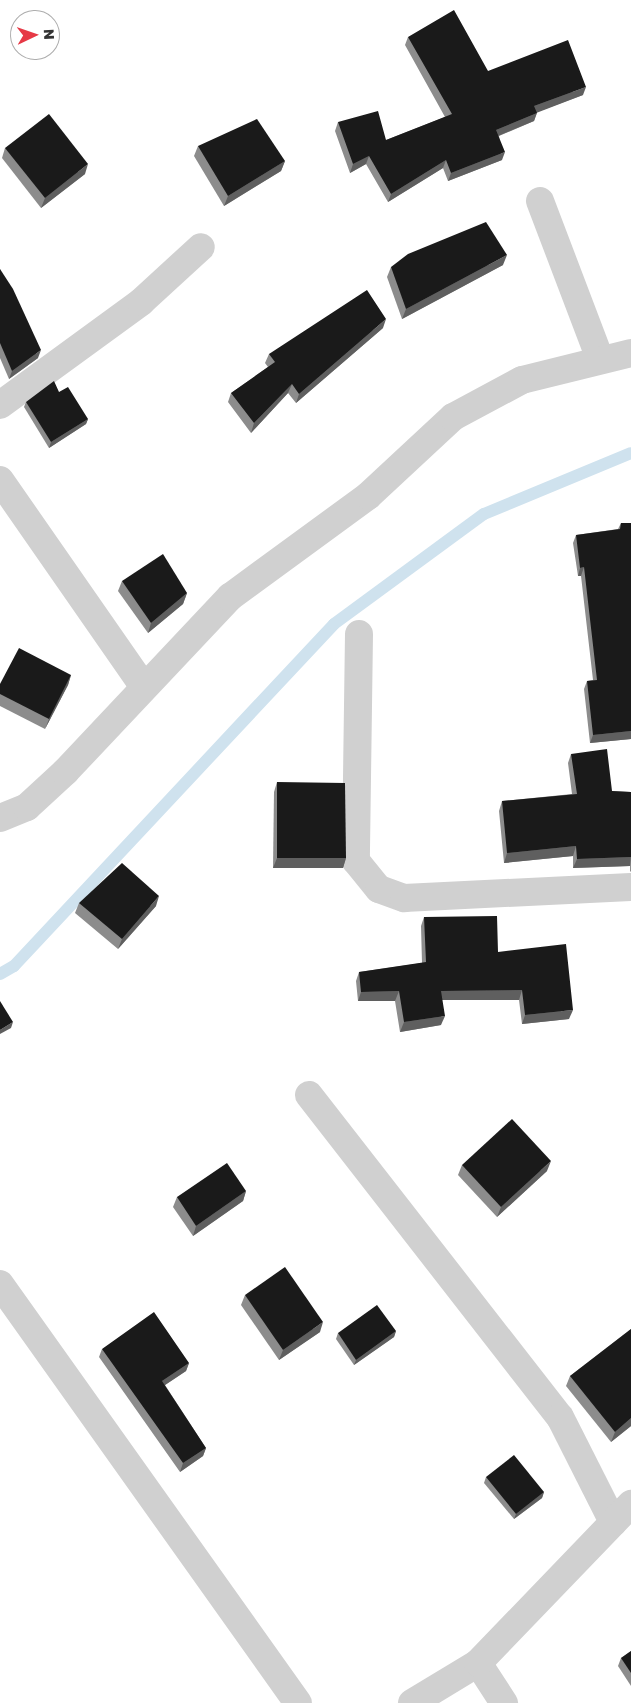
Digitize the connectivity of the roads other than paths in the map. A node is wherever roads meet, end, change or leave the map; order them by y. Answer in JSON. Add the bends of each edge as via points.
{"nodes":[{"id":1,"x":540,"y":201,"type":"dead end"},
{"id":2,"x":201,"y":247,"type":"dead end"},
{"id":3,"x":631,"y":353,"type":"edge"},
{"id":4,"x":600,"y":359,"type":"junction"},
{"id":5,"x":0,"y":405,"type":"edge"},
{"id":6,"x":0,"y":480,"type":"edge"},
{"id":7,"x":359,"y":634,"type":"dead end"},
{"id":8,"x":143,"y":686,"type":"junction"},
{"id":9,"x":0,"y":818,"type":"edge"},
{"id":10,"x":631,"y":887,"type":"edge"},
{"id":11,"x":309,"y":1095,"type":"dead end"},
{"id":12,"x":0,"y":1284,"type":"edge"},
{"id":13,"x":622,"y":1513,"type":"edge"},
{"id":14,"x":478,"y":1663,"type":"junction"},
{"id":15,"x":298,"y":1703,"type":"edge"},
{"id":16,"x":412,"y":1703,"type":"edge"},
{"id":17,"x":504,"y":1703,"type":"edge"}],
"edges":[{"from":1,"to":4,"type":"street"},
{"from":2,"to":5,"type":"street","via":[[141,302]]},
{"from":3,"to":4,"type":"street"},
{"from":4,"to":8,"type":"street","via":[[522,380],[453,417],[368,496],[230,597]]},
{"from":6,"to":8,"type":"street"},
{"from":7,"to":10,"type":"street","via":[[356,861],[379,889],[404,898]]},
{"from":8,"to":9,"type":"street","via":[[65,772],[27,807]]},
{"from":11,"to":13,"type":"street","via":[[560,1417]]},
{"from":12,"to":15,"type":"street"},
{"from":13,"to":14,"type":"street"},
{"from":14,"to":16,"type":"street"},
{"from":14,"to":17,"type":"street"}]}
